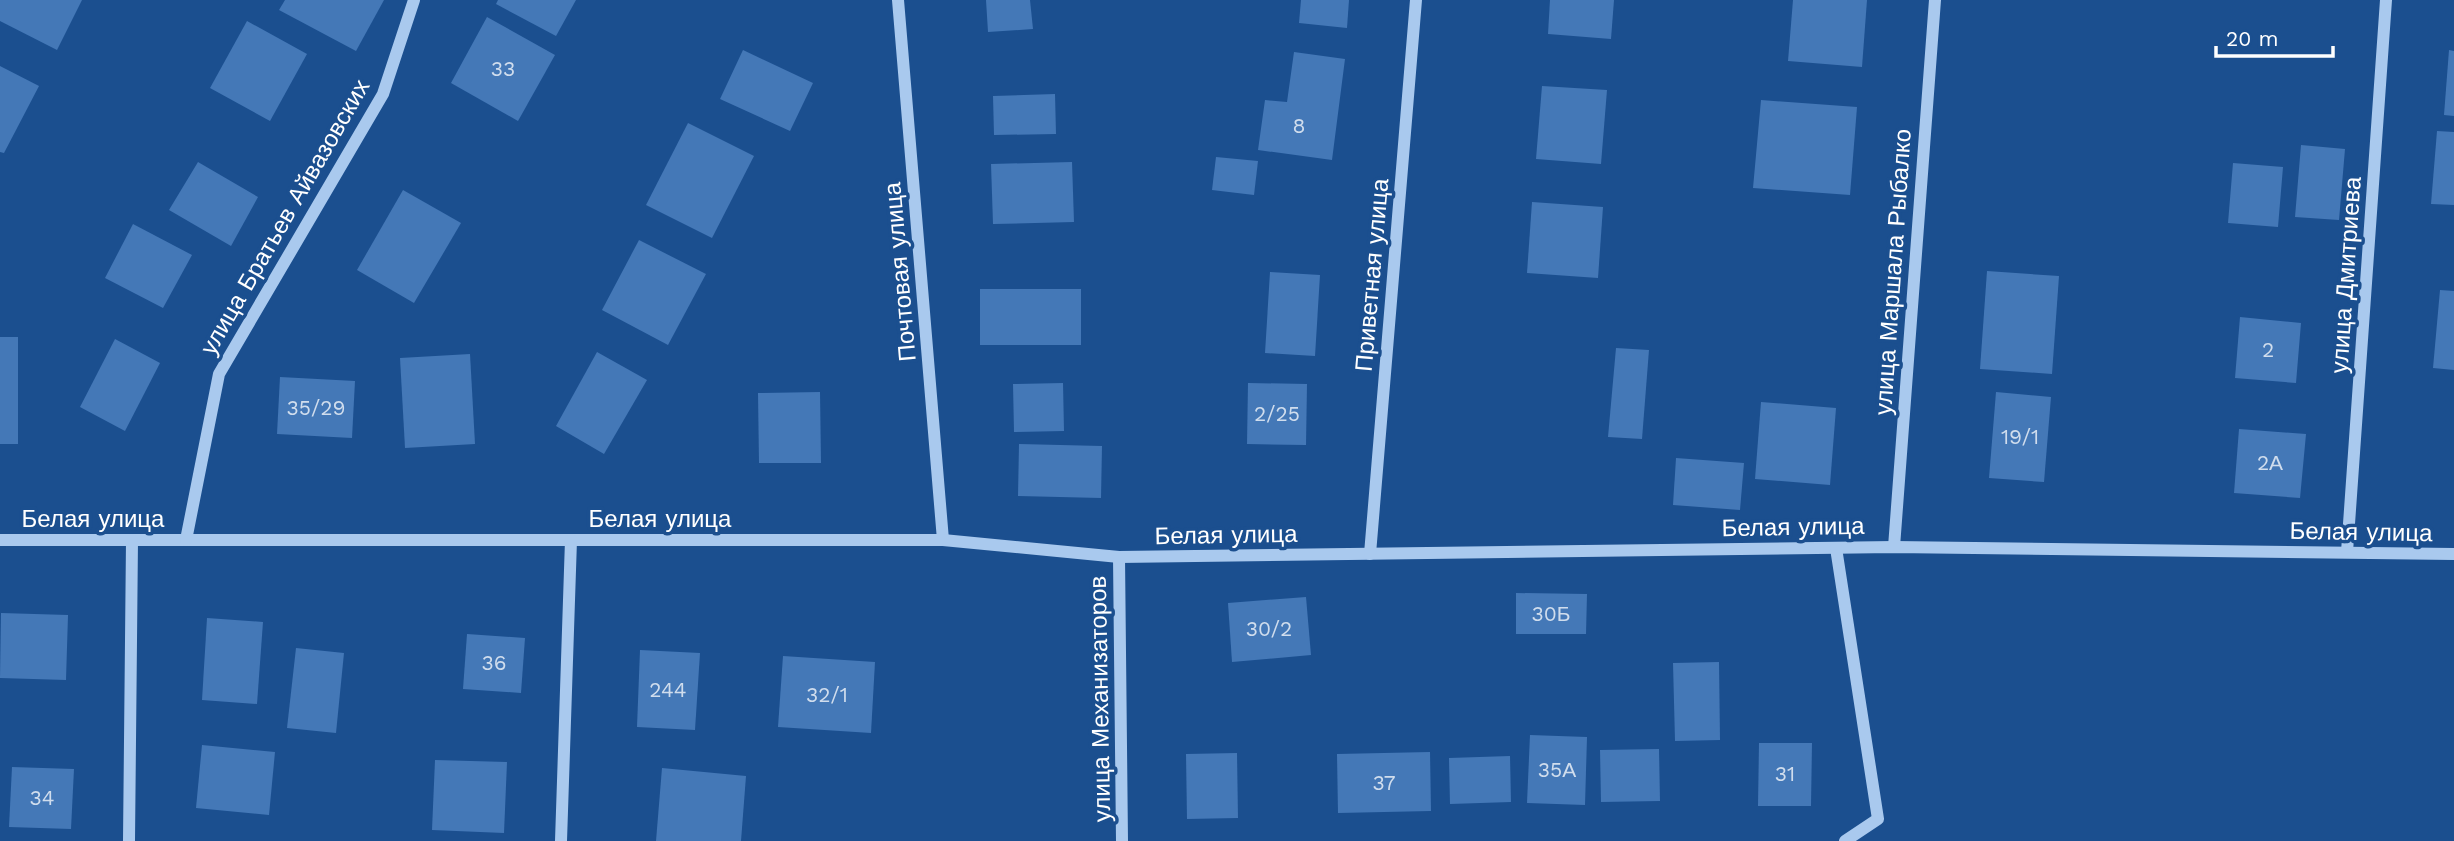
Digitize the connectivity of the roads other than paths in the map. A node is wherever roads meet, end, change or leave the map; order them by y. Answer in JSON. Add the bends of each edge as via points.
{"nodes":[{"id":1,"x":414,"y":0,"type":"edge"},
{"id":2,"x":898,"y":0,"type":"edge"},
{"id":3,"x":1416,"y":0,"type":"edge"},
{"id":4,"x":1935,"y":0,"type":"edge"},
{"id":5,"x":2386,"y":0,"type":"edge"},
{"id":6,"x":0,"y":540,"type":"edge"},
{"id":7,"x":131,"y":540,"type":"junction"},
{"id":8,"x":186,"y":540,"type":"junction"},
{"id":9,"x":571,"y":540,"type":"junction"},
{"id":10,"x":943,"y":540,"type":"junction"},
{"id":11,"x":1894,"y":547,"type":"junction"},
{"id":12,"x":1836,"y":548,"type":"junction"},
{"id":13,"x":2347,"y":552,"type":"junction"},
{"id":14,"x":1370,"y":554,"type":"junction"},
{"id":15,"x":2454,"y":554,"type":"edge"},
{"id":16,"x":1119,"y":557,"type":"junction"},
{"id":17,"x":129,"y":841,"type":"edge"},
{"id":18,"x":561,"y":841,"type":"edge"},
{"id":19,"x":1122,"y":841,"type":"edge"},
{"id":20,"x":1845,"y":841,"type":"edge"}],
"edges":[{"from":1,"to":8,"type":"street","name":"улица Братьев Айвазовских","via":[[383,94],[219,374]]},
{"from":2,"to":10,"type":"street","name":"Почтовая улица"},
{"from":3,"to":14,"type":"street","name":"Приветная улица"},
{"from":4,"to":11,"type":"street","name":"улица Маршала Рыбалко"},
{"from":5,"to":13,"type":"street","name":"улица Дмитриева"},
{"from":6,"to":7,"type":"street","name":"Белая улица"},
{"from":7,"to":8,"type":"street","name":"Белая улица"},
{"from":7,"to":17,"type":"street"},
{"from":8,"to":9,"type":"street","name":"Белая улица"},
{"from":9,"to":10,"type":"street","name":"Белая улица"},
{"from":9,"to":18,"type":"street"},
{"from":10,"to":16,"type":"street","name":"Белая улица"},
{"from":11,"to":12,"type":"street","name":"Белая улица"},
{"from":11,"to":13,"type":"street","name":"Белая улица"},
{"from":12,"to":14,"type":"street","name":"Белая улица"},
{"from":12,"to":20,"type":"street","via":[[1878,820]]},
{"from":13,"to":15,"type":"street","name":"Белая улица"},
{"from":14,"to":16,"type":"street","name":"Белая улица"},
{"from":16,"to":19,"type":"street","name":"улица Механизаторов"}]}
